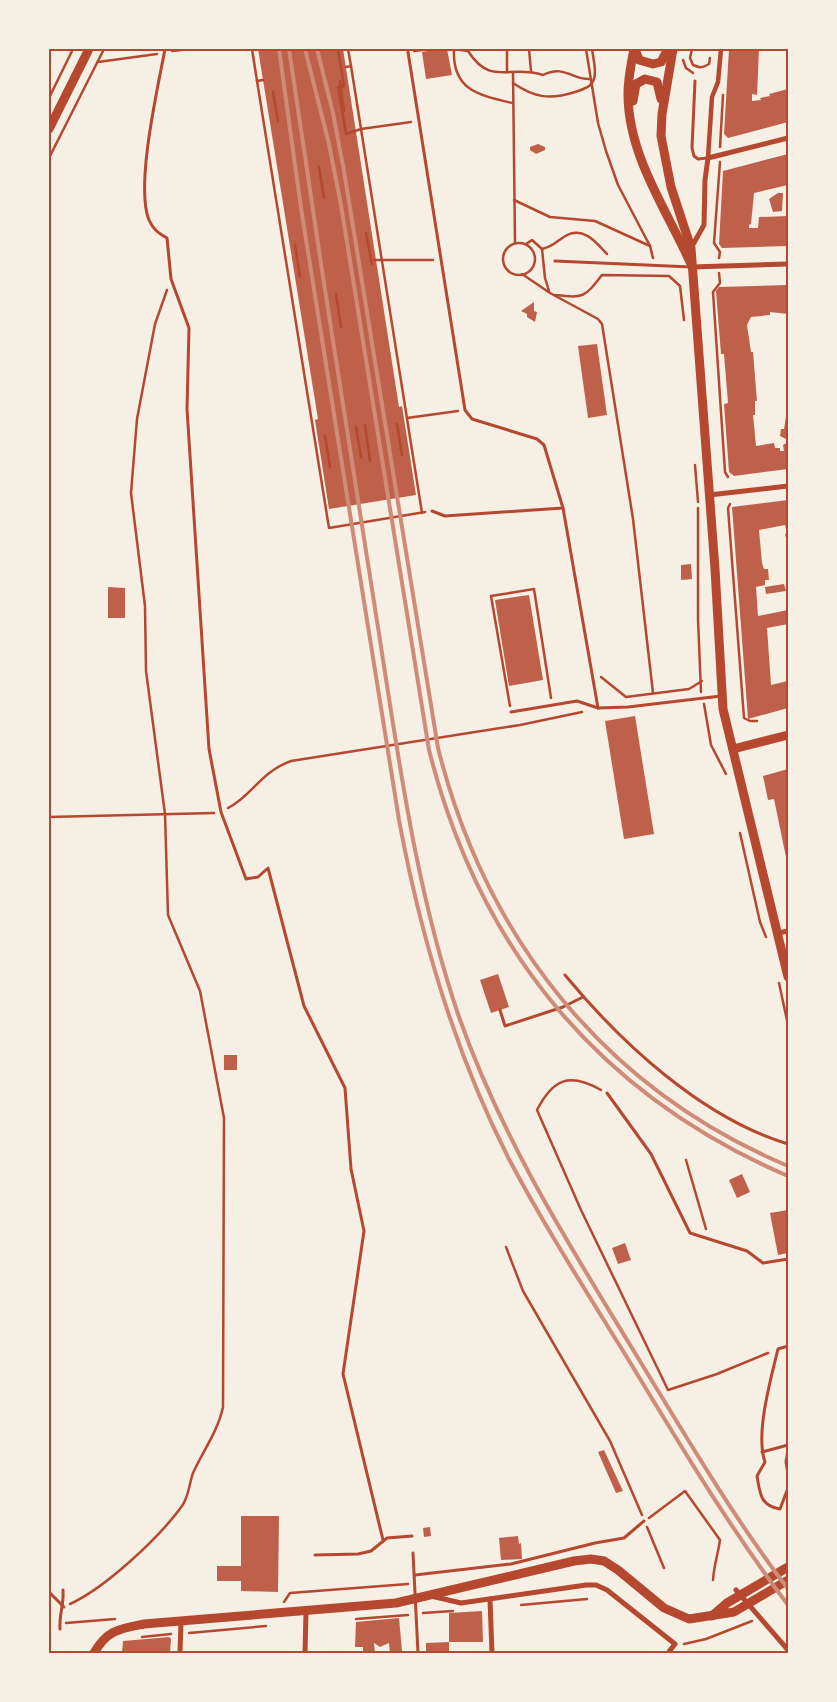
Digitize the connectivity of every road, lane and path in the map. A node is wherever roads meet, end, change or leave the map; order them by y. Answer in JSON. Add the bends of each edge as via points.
{"nodes":[{"id":1,"x":73,"y":49,"type":"edge"},
{"id":2,"x":89,"y":49,"type":"edge"},
{"id":3,"x":104,"y":49,"type":"edge"},
{"id":4,"x":191,"y":49,"type":"edge"},
{"id":5,"x":252,"y":49,"type":"edge"},
{"id":6,"x":338,"y":49,"type":"edge"},
{"id":7,"x":348,"y":49,"type":"edge"},
{"id":8,"x":430,"y":49,"type":"edge"},
{"id":9,"x":454,"y":49,"type":"edge"},
{"id":10,"x":507,"y":49,"type":"edge"},
{"id":11,"x":529,"y":49,"type":"edge"},
{"id":12,"x":586,"y":49,"type":"edge"},
{"id":13,"x":592,"y":49,"type":"edge"},
{"id":14,"x":635,"y":49,"type":"edge"},
{"id":15,"x":692,"y":49,"type":"edge"},
{"id":16,"x":721,"y":49,"type":"edge"},
{"id":17,"x":164,"y":51,"type":"edge"},
{"id":18,"x":408,"y":52,"type":"joint"},
{"id":19,"x":670,"y":52,"type":"edge"},
{"id":20,"x":711,"y":56,"type":"dead end"},
{"id":21,"x":682,"y":59,"type":"dead end"},
{"id":22,"x":97,"y":62,"type":"junction"},
{"id":23,"x":351,"y":66,"type":"junction"},
{"id":24,"x":346,"y":67,"type":"dead end"},
{"id":25,"x":531,"y":71,"type":"junction"},
{"id":26,"x":507,"y":72,"type":"junction"},
{"id":27,"x":513,"y":72,"type":"junction"},
{"id":28,"x":697,"y":74,"type":"dead end"},
{"id":29,"x":719,"y":75,"type":"junction"},
{"id":30,"x":592,"y":79,"type":"junction"},
{"id":31,"x":263,"y":80,"type":"dead end"},
{"id":32,"x":257,"y":81,"type":"junction"},
{"id":33,"x":340,"y":81,"type":"dead end"},
{"id":34,"x":695,"y":81,"type":"dead end"},
{"id":35,"x":513,"y":82,"type":"junction"},
{"id":36,"x":592,"y":84,"type":"junction"},
{"id":37,"x":273,"y":92,"type":"dead end"},
{"id":38,"x":49,"y":98,"type":"edge"},
{"id":39,"x":512,"y":103,"type":"junction"},
{"id":40,"x":344,"y":111,"type":"dead end"},
{"id":41,"x":662,"y":114,"type":"junction"},
{"id":42,"x":419,"y":120,"type":"junction"},
{"id":43,"x":278,"y":121,"type":"dead end"},
{"id":44,"x":632,"y":122,"type":"junction"},
{"id":45,"x":49,"y":129,"type":"edge"},
{"id":46,"x":361,"y":129,"type":"junction"},
{"id":47,"x":788,"y":138,"type":"edge"},
{"id":48,"x":720,"y":142,"type":"dead end"},
{"id":49,"x":49,"y":158,"type":"edge"},
{"id":50,"x":708,"y":158,"type":"junction"},
{"id":51,"x":720,"y":164,"type":"dead end"},
{"id":52,"x":319,"y":167,"type":"dead end"},
{"id":53,"x":324,"y":198,"type":"dead end"},
{"id":54,"x":514,"y":199,"type":"junction"},
{"id":55,"x":366,"y":233,"type":"dead end"},
{"id":56,"x":515,"y":243,"type":"junction"},
{"id":57,"x":525,"y":244,"type":"junction"},
{"id":58,"x":295,"y":245,"type":"dead end"},
{"id":59,"x":650,"y":246,"type":"junction"},
{"id":60,"x":692,"y":248,"type":"junction"},
{"id":61,"x":542,"y":249,"type":"junction"},
{"id":62,"x":616,"y":255,"type":"dead end"},
{"id":63,"x":643,"y":257,"type":"dead end"},
{"id":64,"x":374,"y":260,"type":"dead end"},
{"id":65,"x":382,"y":260,"type":"junction"},
{"id":66,"x":442,"y":260,"type":"junction"},
{"id":67,"x":555,"y":260,"type":"dead end"},
{"id":68,"x":372,"y":264,"type":"dead end"},
{"id":69,"x":788,"y":264,"type":"edge"},
{"id":70,"x":719,"y":266,"type":"junction"},
{"id":71,"x":692,"y":267,"type":"junction"},
{"id":72,"x":522,"y":274,"type":"junction"},
{"id":73,"x":300,"y":277,"type":"dead end"},
{"id":74,"x":171,"y":278,"type":"junction"},
{"id":75,"x":550,"y":293,"type":"junction"},
{"id":76,"x":336,"y":294,"type":"dead end"},
{"id":77,"x":555,"y":295,"type":"junction"},
{"id":78,"x":684,"y":318,"type":"dead end"},
{"id":79,"x":341,"y":327,"type":"dead end"},
{"id":80,"x":465,"y":410,"type":"junction"},
{"id":81,"x":407,"y":418,"type":"junction"},
{"id":82,"x":397,"y":424,"type":"dead end"},
{"id":83,"x":365,"y":425,"type":"dead end"},
{"id":84,"x":356,"y":427,"type":"dead end"},
{"id":85,"x":325,"y":436,"type":"dead end"},
{"id":86,"x":402,"y":454,"type":"dead end"},
{"id":87,"x":361,"y":456,"type":"dead end"},
{"id":88,"x":370,"y":461,"type":"dead end"},
{"id":89,"x":330,"y":467,"type":"dead end"},
{"id":90,"x":728,"y":477,"type":"dead end"},
{"id":91,"x":788,"y":486,"type":"edge"},
{"id":92,"x":709,"y":495,"type":"junction"},
{"id":93,"x":730,"y":504,"type":"dead end"},
{"id":94,"x":698,"y":505,"type":"dead end"},
{"id":95,"x":563,"y":508,"type":"junction"},
{"id":96,"x":432,"y":511,"type":"dead end"},
{"id":97,"x":593,"y":673,"type":"junction"},
{"id":98,"x":653,"y":693,"type":"junction"},
{"id":99,"x":722,"y":696,"type":"junction"},
{"id":100,"x":701,"y":698,"type":"junction"},
{"id":101,"x":552,"y":705,"type":"junction"},
{"id":102,"x":598,"y":708,"type":"junction"},
{"id":103,"x":512,"y":712,"type":"joint"},
{"id":104,"x":757,"y":721,"type":"dead end"},
{"id":105,"x":788,"y":735,"type":"edge"},
{"id":106,"x":733,"y":749,"type":"junction"},
{"id":107,"x":730,"y":782,"type":"dead end"},
{"id":108,"x":220,"y":812,"type":"junction"},
{"id":109,"x":165,"y":814,"type":"junction"},
{"id":110,"x":49,"y":817,"type":"edge"},
{"id":111,"x":740,"y":829,"type":"dead end"},
{"id":112,"x":760,"y":922,"type":"dead end"},
{"id":113,"x":788,"y":931,"type":"edge"},
{"id":114,"x":778,"y":934,"type":"junction"},
{"id":115,"x":565,"y":975,"type":"dead end"},
{"id":116,"x":778,"y":977,"type":"dead end"},
{"id":117,"x":788,"y":977,"type":"edge"},
{"id":118,"x":583,"y":997,"type":"junction"},
{"id":119,"x":500,"y":1010,"type":"dead end"},
{"id":120,"x":788,"y":1025,"type":"edge"},
{"id":121,"x":607,"y":1093,"type":"joint"},
{"id":122,"x":788,"y":1144,"type":"edge"},
{"id":123,"x":686,"y":1160,"type":"dead end"},
{"id":124,"x":708,"y":1238,"type":"junction"},
{"id":125,"x":506,"y":1247,"type":"dead end"},
{"id":126,"x":788,"y":1259,"type":"edge"},
{"id":127,"x":788,"y":1346,"type":"edge"},
{"id":128,"x":778,"y":1348,"type":"junction"},
{"id":129,"x":788,"y":1445,"type":"edge"},
{"id":130,"x":788,"y":1450,"type":"edge"},
{"id":131,"x":762,"y":1452,"type":"junction"},
{"id":132,"x":788,"y":1474,"type":"edge"},
{"id":133,"x":788,"y":1488,"type":"edge"},
{"id":134,"x":644,"y":1521,"type":"junction"},
{"id":135,"x":412,"y":1536,"type":"dead end"},
{"id":136,"x":383,"y":1540,"type":"junction"},
{"id":137,"x":413,"y":1553,"type":"dead end"},
{"id":138,"x":314,"y":1555,"type":"dead end"},
{"id":139,"x":788,"y":1567,"type":"edge"},
{"id":140,"x":664,"y":1568,"type":"dead end"},
{"id":141,"x":416,"y":1575,"type":"junction"},
{"id":142,"x":713,"y":1580,"type":"dead end"},
{"id":143,"x":788,"y":1580,"type":"edge"},
{"id":144,"x":416,"y":1584,"type":"junction"},
{"id":145,"x":63,"y":1590,"type":"dead end"},
{"id":146,"x":736,"y":1590,"type":"dead end"},
{"id":147,"x":327,"y":1591,"type":"dead end"},
{"id":148,"x":49,"y":1592,"type":"edge"},
{"id":149,"x":429,"y":1596,"type":"junction"},
{"id":150,"x":416,"y":1599,"type":"junction"},
{"id":151,"x":490,"y":1599,"type":"junction"},
{"id":152,"x":587,"y":1600,"type":"dead end"},
{"id":153,"x":514,"y":1605,"type":"dead end"},
{"id":154,"x":64,"y":1607,"type":"junction"},
{"id":155,"x":306,"y":1611,"type":"junction"},
{"id":156,"x":712,"y":1616,"type":"junction"},
{"id":157,"x":760,"y":1618,"type":"junction"},
{"id":158,"x":181,"y":1622,"type":"junction"},
{"id":159,"x":268,"y":1626,"type":"dead end"},
{"id":160,"x":60,"y":1629,"type":"dead end"},
{"id":161,"x":181,"y":1634,"type":"junction"},
{"id":162,"x":132,"y":1637,"type":"dead end"},
{"id":163,"x":675,"y":1644,"type":"junction"},
{"id":164,"x":788,"y":1650,"type":"edge"},
{"id":165,"x":94,"y":1653,"type":"edge"},
{"id":166,"x":180,"y":1653,"type":"edge"},
{"id":167,"x":305,"y":1653,"type":"edge"},
{"id":168,"x":418,"y":1653,"type":"edge"},
{"id":169,"x":492,"y":1653,"type":"edge"},
{"id":170,"x":668,"y":1653,"type":"edge"}],
"edges":[{"from":1,"to":38,"type":"path"},
{"from":2,"to":45,"type":"main road"},
{"from":3,"to":22,"type":"path"},
{"from":4,"to":17,"type":"path"},
{"from":5,"to":32,"type":"path"},
{"from":6,"to":46,"type":"path","via":[[344,86],[338,87],[346,134]]},
{"from":7,"to":23,"type":"path"},
{"from":8,"to":18,"type":"path"},
{"from":9,"to":26,"type":"path","via":[[468,51],[478,66],[492,72]]},
{"from":9,"to":39,"type":"path","via":[[453,66],[460,82],[484,96]]},
{"from":10,"to":26,"type":"path"},
{"from":11,"to":25,"type":"path"},
{"from":12,"to":30,"type":"path"},
{"from":13,"to":36,"type":"path","via":[[595,76]]},
{"from":14,"to":19,"type":"main road","via":[[639,60],[647,64],[658,64]]},
{"from":14,"to":44,"type":"main road","via":[[628,93]]},
{"from":15,"to":20,"type":"path","via":[[690,58],[693,65],[700,68],[709,64]]},
{"from":16,"to":29,"type":"street"},
{"from":17,"to":22,"type":"path"},
{"from":17,"to":74,"type":"lane","via":[[145,165],[144,194],[148,219],[156,232],[167,238]]},
{"from":18,"to":42,"type":"lane"},
{"from":19,"to":41,"type":"main road"},
{"from":21,"to":28,"type":"path","via":[[686,68]]},
{"from":22,"to":49,"type":"path"},
{"from":23,"to":24,"type":"path"},
{"from":23,"to":46,"type":"path"},
{"from":25,"to":27,"type":"path"},
{"from":25,"to":30,"type":"path","via":[[543,75],[564,71]]},
{"from":26,"to":27,"type":"path"},
{"from":27,"to":35,"type":"path"},
{"from":29,"to":48,"type":"path","via":[[724,76]]},
{"from":29,"to":50,"type":"street","via":[[712,97]]},
{"from":30,"to":36,"type":"path"},
{"from":31,"to":32,"type":"path"},
{"from":32,"to":81,"type":"path","via":[[329,528],[422,513]]},
{"from":33,"to":40,"type":"path"},
{"from":34,"to":50,"type":"lane","via":[[692,148],[698,159]]},
{"from":35,"to":36,"type":"path","via":[[530,94],[549,98]]},
{"from":35,"to":39,"type":"path"},
{"from":36,"to":59,"type":"path","via":[[598,123],[618,185]]},
{"from":37,"to":43,"type":"path"},
{"from":39,"to":54,"type":"path"},
{"from":41,"to":44,"type":"main road","via":[[659,85],[654,80],[641,79],[634,88]]},
{"from":41,"to":60,"type":"main road","via":[[664,162]]},
{"from":42,"to":46,"type":"path"},
{"from":42,"to":66,"type":"lane"},
{"from":44,"to":71,"type":"main road","via":[[640,156]]},
{"from":46,"to":65,"type":"path"},
{"from":47,"to":50,"type":"street"},
{"from":50,"to":60,"type":"street","via":[[704,225]]},
{"from":51,"to":70,"type":"path","via":[[714,243],[720,252]]},
{"from":52,"to":53,"type":"path"},
{"from":54,"to":56,"type":"path"},
{"from":54,"to":59,"type":"path","via":[[550,218],[596,221]]},
{"from":55,"to":68,"type":"path"},
{"from":56,"to":57,"type":"path"},
{"from":56,"to":72,"type":"path","via":[[506,249],[504,265],[512,273]]},
{"from":57,"to":61,"type":"path","via":[[532,240]]},
{"from":57,"to":72,"type":"path","via":[[535,260],[531,269]]},
{"from":58,"to":73,"type":"path"},
{"from":59,"to":63,"type":"path","via":[[653,257]]},
{"from":60,"to":71,"type":"main road"},
{"from":61,"to":62,"type":"path","via":[[551,247],[569,234],[579,234],[597,240],[606,254]]},
{"from":61,"to":75,"type":"path"},
{"from":64,"to":65,"type":"path"},
{"from":65,"to":66,"type":"path"},
{"from":65,"to":81,"type":"path"},
{"from":66,"to":80,"type":"lane"},
{"from":67,"to":71,"type":"lane"},
{"from":69,"to":70,"type":"street"},
{"from":70,"to":71,"type":"street"},
{"from":70,"to":90,"type":"path","via":[[720,283],[713,292],[725,472]]},
{"from":71,"to":92,"type":"main road"},
{"from":72,"to":75,"type":"path"},
{"from":74,"to":108,"type":"lane","via":[[189,328],[187,409],[209,749]]},
{"from":74,"to":109,"type":"path","via":[[149,352],[137,419],[131,493],[145,606],[146,671]]},
{"from":75,"to":77,"type":"path"},
{"from":76,"to":79,"type":"path"},
{"from":77,"to":78,"type":"path","via":[[577,297],[587,294],[602,275],[670,276],[680,286]]},
{"from":77,"to":98,"type":"path","via":[[598,319],[604,331],[633,519]]},
{"from":80,"to":81,"type":"path"},
{"from":80,"to":95,"type":"lane","via":[[472,419],[540,441]]},
{"from":82,"to":86,"type":"path"},
{"from":83,"to":88,"type":"path"},
{"from":84,"to":87,"type":"path"},
{"from":85,"to":89,"type":"path"},
{"from":91,"to":92,"type":"street"},
{"from":92,"to":99,"type":"main road"},
{"from":93,"to":104,"type":"path","via":[[744,718]]},
{"from":94,"to":98,"type":"path","via":[[698,619],[702,681],[689,689]]},
{"from":95,"to":96,"type":"lane","via":[[445,516]]},
{"from":95,"to":97,"type":"lane"},
{"from":97,"to":98,"type":"path","via":[[601,672],[602,679],[626,697]]},
{"from":97,"to":102,"type":"lane"},
{"from":99,"to":100,"type":"lane"},
{"from":99,"to":106,"type":"main road","via":[[725,723]]},
{"from":100,"to":102,"type":"lane"},
{"from":100,"to":107,"type":"path","via":[[706,709],[711,745]]},
{"from":101,"to":102,"type":"lane","via":[[577,701]]},
{"from":101,"to":103,"type":"lane"},
{"from":101,"to":103,"type":"path","via":[[534,589],[491,596]]},
{"from":102,"to":108,"type":"path","via":[[539,722],[291,761],[263,776],[235,804]]},
{"from":105,"to":106,"type":"main road"},
{"from":106,"to":114,"type":"main road"},
{"from":108,"to":109,"type":"path"},
{"from":108,"to":136,"type":"lane","via":[[246,879],[258,877],[268,868],[304,1006],[345,1088],[351,1169],[364,1231],[343,1374]]},
{"from":109,"to":110,"type":"path"},
{"from":109,"to":154,"type":"path","via":[[168,915],[200,991],[224,1118],[223,1407],[220,1422],[193,1474],[180,1509],[123,1566],[86,1597]]},
{"from":111,"to":112,"type":"path"},
{"from":113,"to":114,"type":"street"},
{"from":114,"to":117,"type":"main road"},
{"from":115,"to":118,"type":"lane"},
{"from":116,"to":120,"type":"path"},
{"from":118,"to":119,"type":"lane","via":[[505,1026]]},
{"from":118,"to":122,"type":"lane","via":[[640,1054],[694,1095],[749,1128]]},
{"from":121,"to":124,"type":"lane","via":[[651,1154],[690,1233]]},
{"from":121,"to":128,"type":"path","via":[[588,1082],[562,1081],[548,1090],[537,1110],[580,1210],[668,1390],[717,1374]]},
{"from":123,"to":124,"type":"path"},
{"from":124,"to":126,"type":"lane","via":[[747,1251],[763,1262]]},
{"from":125,"to":134,"type":"path","via":[[523,1291],[610,1441]]},
{"from":127,"to":128,"type":"lane"},
{"from":128,"to":131,"type":"lane","via":[[766,1403]]},
{"from":129,"to":131,"type":"lane"},
{"from":130,"to":132,"type":"lane"},
{"from":131,"to":133,"type":"lane","via":[[765,1462],[757,1476],[760,1498],[768,1506],[780,1510]]},
{"from":134,"to":140,"type":"path"},
{"from":134,"to":141,"type":"lane","via":[[624,1538],[511,1564]]},
{"from":134,"to":142,"type":"path","via":[[685,1491],[720,1540]]},
{"from":135,"to":136,"type":"lane"},
{"from":136,"to":138,"type":"lane","via":[[371,1550],[358,1554]]},
{"from":137,"to":141,"type":"lane"},
{"from":139,"to":156,"type":"main road","via":[[727,1602]]},
{"from":141,"to":144,"type":"lane"},
{"from":143,"to":156,"type":"main road","via":[[734,1612]]},
{"from":144,"to":147,"type":"path"},
{"from":144,"to":150,"type":"lane"},
{"from":145,"to":154,"type":"lane"},
{"from":146,"to":157,"type":"street"},
{"from":148,"to":154,"type":"lane"},
{"from":149,"to":150,"type":"main road"},
{"from":149,"to":151,"type":"street","via":[[461,1603]]},
{"from":149,"to":156,"type":"main road","via":[[591,1559],[618,1570],[677,1615],[689,1618]]},
{"from":150,"to":155,"type":"main road"},
{"from":150,"to":168,"type":"lane"},
{"from":151,"to":163,"type":"street","via":[[596,1585],[607,1590]]},
{"from":151,"to":169,"type":"street"},
{"from":152,"to":153,"type":"path"},
{"from":154,"to":160,"type":"lane","via":[[59,1614]]},
{"from":155,"to":158,"type":"main road"},
{"from":155,"to":167,"type":"street"},
{"from":157,"to":163,"type":"path","via":[[690,1644]]},
{"from":157,"to":164,"type":"street"},
{"from":158,"to":161,"type":"street"},
{"from":158,"to":165,"type":"main road","via":[[119,1629],[102,1639]]},
{"from":159,"to":161,"type":"path"},
{"from":161,"to":162,"type":"path"},
{"from":161,"to":166,"type":"street"},
{"from":163,"to":170,"type":"street"}]}
